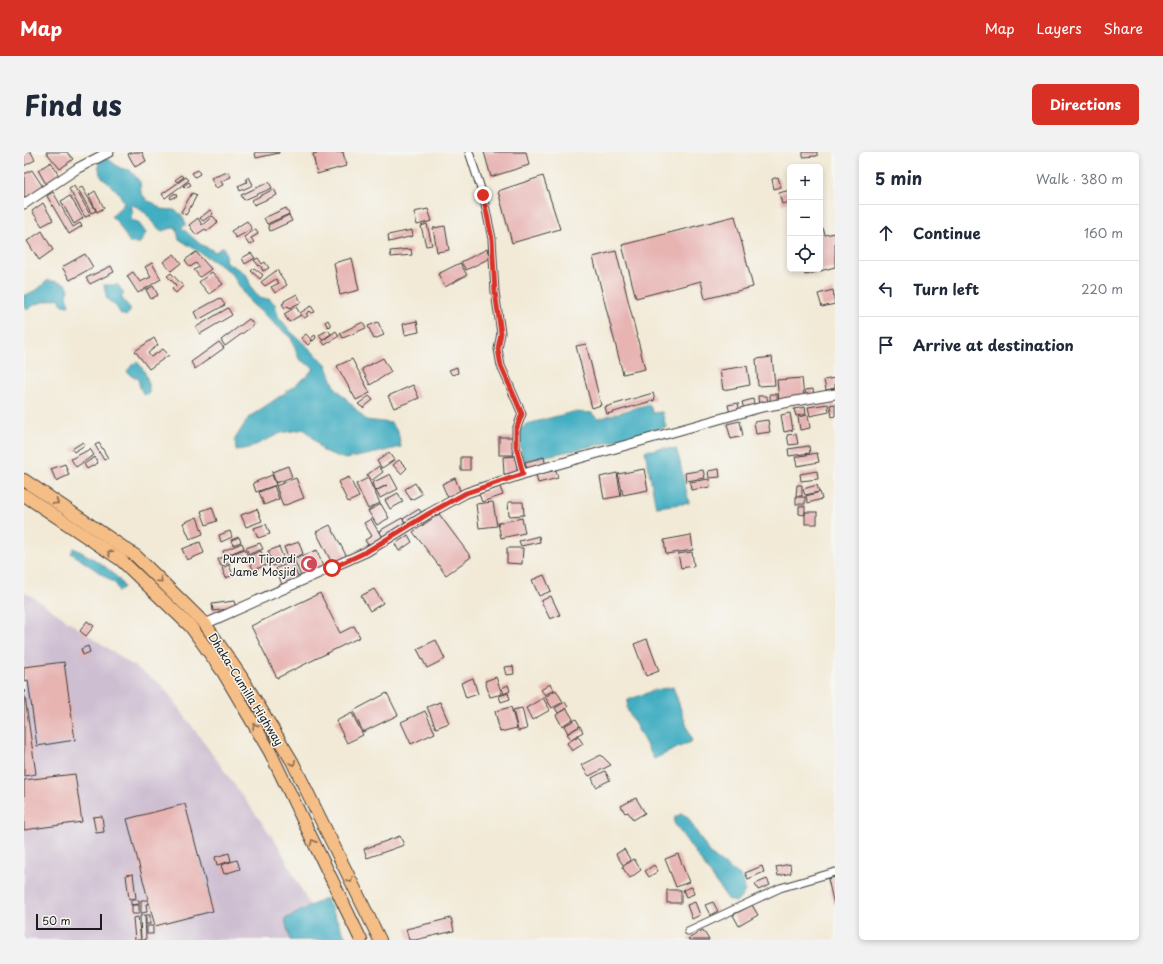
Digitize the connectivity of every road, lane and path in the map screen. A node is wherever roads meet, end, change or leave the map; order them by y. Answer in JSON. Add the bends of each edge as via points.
{"nodes":[{"id":1,"x":109,"y":152,"type":"edge"},
{"id":2,"x":469,"y":152,"type":"edge"},
{"id":3,"x":24,"y":204,"type":"edge"},
{"id":4,"x":835,"y":394,"type":"edge"},
{"id":5,"x":523,"y":474,"type":"junction"},
{"id":6,"x":24,"y":480,"type":"edge"},
{"id":7,"x":24,"y":495,"type":"edge"},
{"id":8,"x":203,"y":621,"type":"junction"},
{"id":9,"x":191,"y":627,"type":"junction"},
{"id":10,"x":835,"y":872,"type":"edge"},
{"id":11,"x":688,"y":931,"type":"dead end"},
{"id":12,"x":361,"y":940,"type":"edge"},
{"id":13,"x":380,"y":940,"type":"edge"}],
"edges":[{"from":1,"to":3,"type":"street","via":[[78,168]]},
{"from":2,"to":5,"type":"street","via":[[483,195],[492,239],[495,292],[501,333],[498,349],[501,366],[522,414],[516,430],[516,446]]},
{"from":4,"to":5,"type":"street","via":[[762,407]]},
{"from":5,"to":8,"type":"street","via":[[466,493],[366,552]]},
{"from":6,"to":8,"type":"highway","name":"Dhaka–Cumilla Highway","one_way":true,"via":[[136,556]]},
{"from":9,"to":7,"type":"highway","name":"Dhaka–Cumilla Highway","one_way":true,"via":[[121,560]]},
{"from":8,"to":9,"type":"highway"},
{"from":8,"to":13,"type":"highway","name":"Dhaka–Cumilla Highway","one_way":true,"via":[[242,678],[292,761]]},
{"from":12,"to":9,"type":"highway","name":"Dhaka–Cumilla Highway","one_way":true,"via":[[270,752],[223,672]]},
{"from":10,"to":11,"type":"street","via":[[780,888]]}]}
